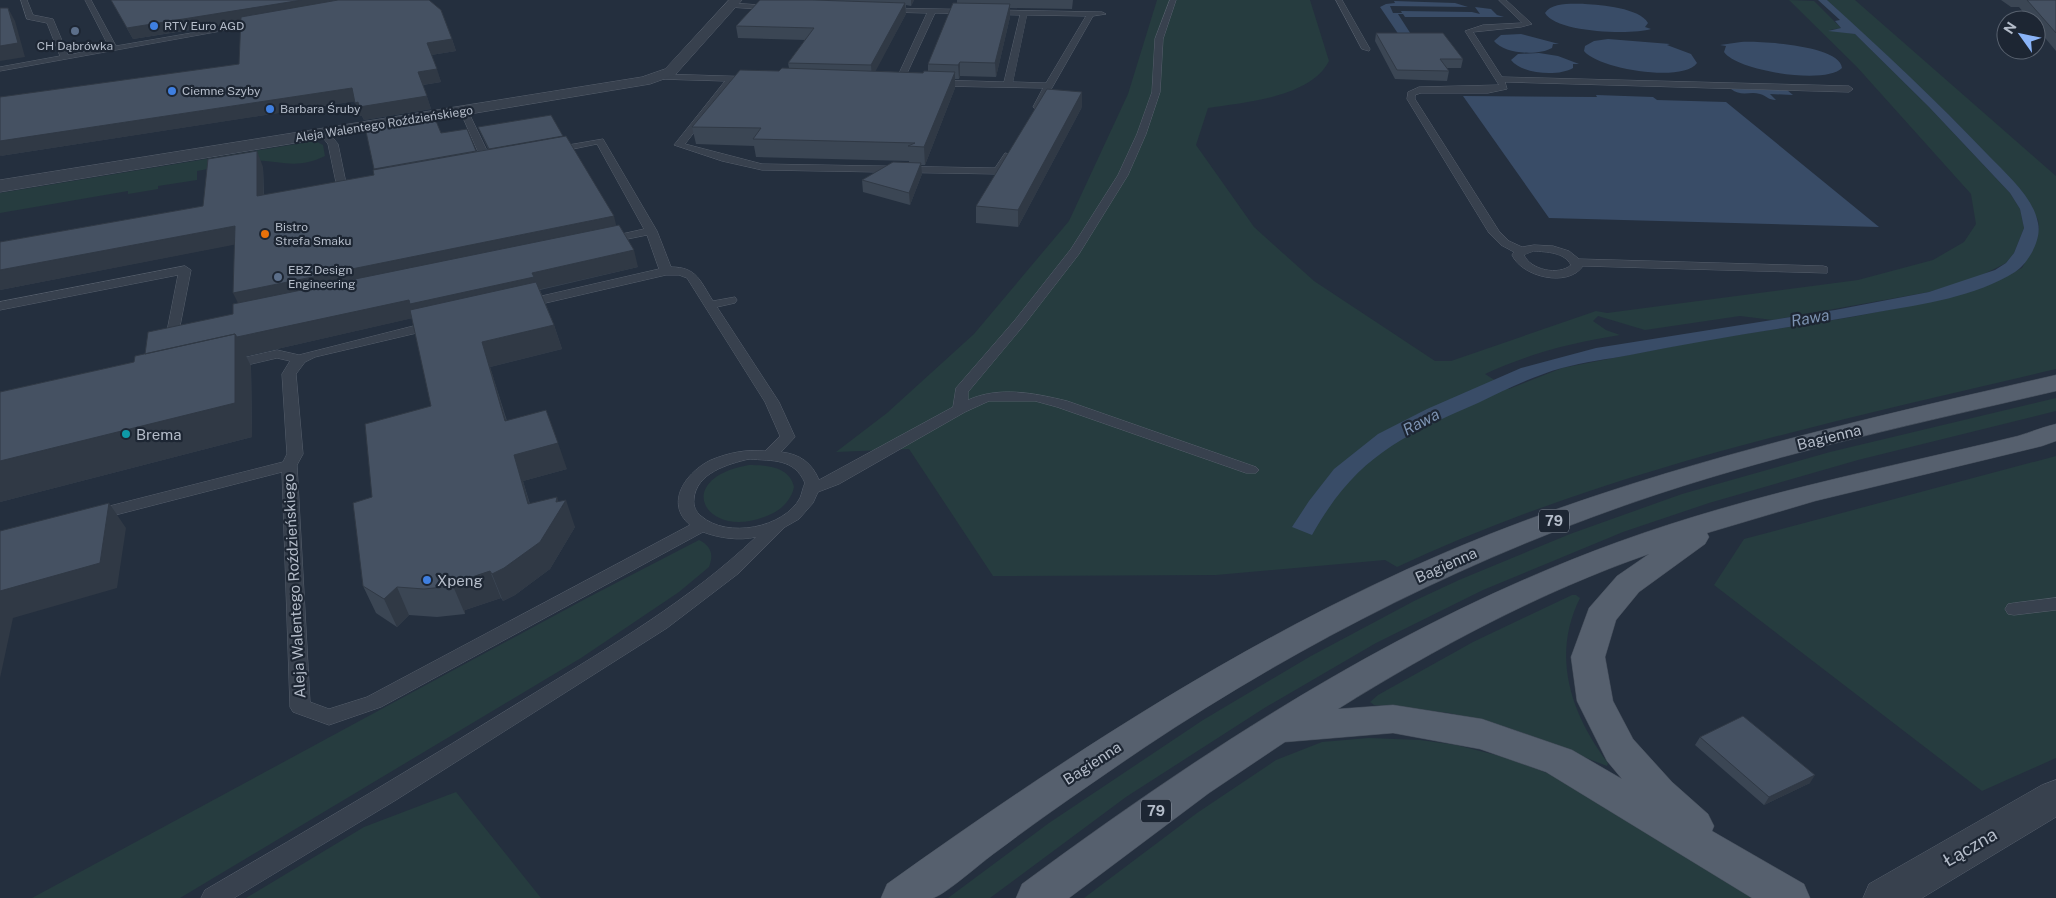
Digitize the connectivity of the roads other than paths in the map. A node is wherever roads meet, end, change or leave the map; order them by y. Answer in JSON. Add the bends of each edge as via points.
{"nodes":[{"id":1,"x":24,"y":0,"type":"edge"},
{"id":2,"x":88,"y":0,"type":"edge"},
{"id":3,"x":1173,"y":0,"type":"edge"},
{"id":4,"x":1339,"y":0,"type":"edge"},
{"id":5,"x":1502,"y":0,"type":"edge"},
{"id":6,"x":734,"y":2,"type":"edge"},
{"id":7,"x":784,"y":8,"type":"edge"},
{"id":8,"x":876,"y":10,"type":"edge"},
{"id":9,"x":932,"y":11,"type":"junction"},
{"id":10,"x":1024,"y":12,"type":"junction"},
{"id":11,"x":1090,"y":14,"type":"junction"},
{"id":12,"x":1102,"y":14,"type":"dead end"},
{"id":13,"x":270,"y":21,"type":"edge"},
{"id":14,"x":113,"y":47,"type":"junction"},
{"id":15,"x":1366,"y":50,"type":"dead end"},
{"id":16,"x":65,"y":58,"type":"junction"},
{"id":17,"x":0,"y":69,"type":"edge"},
{"id":18,"x":660,"y":77,"type":"junction"},
{"id":19,"x":731,"y":78,"type":"junction"},
{"id":20,"x":767,"y":79,"type":"edge"},
{"id":21,"x":1499,"y":79,"type":"junction"},
{"id":22,"x":899,"y":82,"type":"edge"},
{"id":23,"x":928,"y":83,"type":"edge"},
{"id":24,"x":1008,"y":85,"type":"junction"},
{"id":25,"x":1049,"y":86,"type":"junction"},
{"id":26,"x":1849,"y":88,"type":"dead end"},
{"id":27,"x":464,"y":111,"type":"junction"},
{"id":28,"x":1034,"y":112,"type":"edge"},
{"id":29,"x":325,"y":134,"type":"junction"},
{"id":30,"x":1014,"y":146,"type":"edge"},
{"id":31,"x":543,"y":151,"type":"edge"},
{"id":32,"x":486,"y":161,"type":"edge"},
{"id":33,"x":371,"y":182,"type":"edge"},
{"id":34,"x":0,"y":186,"type":"edge"},
{"id":35,"x":651,"y":231,"type":"junction"},
{"id":36,"x":592,"y":243,"type":"edge"},
{"id":37,"x":1520,"y":251,"type":"junction"},
{"id":38,"x":1576,"y":262,"type":"junction"},
{"id":39,"x":1824,"y":270,"type":"dead end"},
{"id":40,"x":666,"y":271,"type":"junction"},
{"id":41,"x":731,"y":300,"type":"dead end"},
{"id":42,"x":710,"y":305,"type":"junction"},
{"id":43,"x":0,"y":306,"type":"edge"},
{"id":44,"x":511,"y":307,"type":"edge"},
{"id":45,"x":443,"y":322,"type":"edge"},
{"id":46,"x":199,"y":326,"type":"edge"},
{"id":47,"x":300,"y":359,"type":"junction"},
{"id":48,"x":220,"y":367,"type":"edge"},
{"id":49,"x":2056,"y":383,"type":"edge"},
{"id":50,"x":960,"y":409,"type":"junction"},
{"id":51,"x":2054,"y":434,"type":"edge"},
{"id":52,"x":770,"y":454,"type":"junction"},
{"id":53,"x":289,"y":464,"type":"junction"},
{"id":54,"x":1251,"y":470,"type":"dead end"},
{"id":55,"x":813,"y":488,"type":"junction"},
{"id":56,"x":1720,"y":518,"type":"junction"},
{"id":57,"x":80,"y":519,"type":"edge"},
{"id":58,"x":778,"y":525,"type":"junction"},
{"id":59,"x":701,"y":526,"type":"junction"},
{"id":60,"x":2056,"y":604,"type":"edge"},
{"id":61,"x":2014,"y":609,"type":"dead end"},
{"id":62,"x":1278,"y":727,"type":"junction"},
{"id":63,"x":2056,"y":797,"type":"edge"},
{"id":64,"x":1742,"y":868,"type":"junction"},
{"id":65,"x":213,"y":898,"type":"edge"},
{"id":66,"x":902,"y":898,"type":"edge"},
{"id":67,"x":1037,"y":898,"type":"edge"},
{"id":68,"x":1789,"y":898,"type":"edge"},
{"id":69,"x":1884,"y":898,"type":"edge"}],
"edges":[{"from":1,"to":16,"type":"lane","via":[[30,16],[50,22]]},
{"from":2,"to":14,"type":"lane"},
{"from":3,"to":50,"type":"lane","via":[[1159,37],[1156,90],[1122,179],[1082,243],[961,391]]},
{"from":4,"to":15,"type":"lane"},
{"from":5,"to":21,"type":"lane","via":[[1528,24],[1477,28],[1469,32]]},
{"from":6,"to":7,"type":"lane"},
{"from":6,"to":18,"type":"street","name":"Aleja Walentego Roździeńskiego","via":[[670,72]]},
{"from":8,"to":9,"type":"lane"},
{"from":9,"to":10,"type":"lane"},
{"from":9,"to":22,"type":"lane"},
{"from":10,"to":11,"type":"lane"},
{"from":10,"to":24,"type":"lane"},
{"from":11,"to":12,"type":"lane"},
{"from":11,"to":25,"type":"lane"},
{"from":13,"to":14,"type":"lane"},
{"from":14,"to":16,"type":"lane"},
{"from":16,"to":17,"type":"lane"},
{"from":18,"to":19,"type":"lane"},
{"from":18,"to":27,"type":"street","name":"Aleja Walentego Roździeńskiego"},
{"from":19,"to":20,"type":"lane"},
{"from":19,"to":30,"type":"lane","via":[[679,145],[762,167],[998,171]]},
{"from":21,"to":26,"type":"lane"},
{"from":21,"to":37,"type":"lane","via":[[1504,87],[1419,90],[1411,94],[1411,99],[1495,233]]},
{"from":23,"to":24,"type":"lane"},
{"from":24,"to":25,"type":"lane"},
{"from":25,"to":28,"type":"lane"},
{"from":27,"to":29,"type":"street","name":"Aleja Walentego Roździeńskiego"},
{"from":27,"to":32,"type":"lane"},
{"from":29,"to":33,"type":"lane","via":[[333,144],[342,187]]},
{"from":29,"to":34,"type":"street","name":"Aleja Walentego Roździeńskiego"},
{"from":31,"to":35,"type":"lane","via":[[600,141]]},
{"from":35,"to":36,"type":"lane"},
{"from":35,"to":40,"type":"lane"},
{"from":37,"to":38,"type":"lane","via":[[1534,248],[1555,250]]},
{"from":37,"to":38,"type":"lane","via":[[1518,259],[1523,264],[1550,274],[1569,273],[1578,266]]},
{"from":38,"to":39,"type":"lane"},
{"from":40,"to":42,"type":"lane","via":[[691,276]]},
{"from":40,"to":44,"type":"lane"},
{"from":41,"to":42,"type":"lane"},
{"from":42,"to":52,"type":"lane","via":[[772,402],[788,437]]},
{"from":43,"to":46,"type":"lane","via":[[185,270],[173,331]]},
{"from":45,"to":47,"type":"lane","via":[[327,349]]},
{"from":47,"to":48,"type":"lane","via":[[277,354]]},
{"from":47,"to":53,"type":"lane","via":[[290,374],[295,454]]},
{"from":49,"to":66,"type":"main road","name":"Bagienna","number":"79","via":[[1722,465],[1590,507],[1438,568],[1340,616],[1189,702],[1092,762]]},
{"from":50,"to":54,"type":"lane","via":[[987,397],[1035,397]]},
{"from":50,"to":55,"type":"lane","via":[[833,481]]},
{"from":51,"to":56,"type":"main road","number":"79"},
{"from":52,"to":55,"type":"lane","via":[[788,457],[802,465],[811,475]]},
{"from":52,"to":59,"type":"lane","via":[[729,458],[696,477],[687,490],[684,504],[689,516]]},
{"from":53,"to":57,"type":"lane","name":"Aleja Walentego Roździeńskiego"},
{"from":53,"to":59,"type":"lane","name":"Aleja Walentego Roździeńskiego","via":[[300,707],[329,716],[374,702]]},
{"from":55,"to":58,"type":"lane","via":[[808,502]]},
{"from":56,"to":62,"type":"main road","number":"79","via":[[1617,554],[1532,589],[1399,656]]},
{"from":56,"to":64,"type":"main road","via":[[1628,584],[1601,616],[1588,657],[1595,701],[1620,750],[1658,794]]},
{"from":58,"to":59,"type":"lane","via":[[758,532],[737,534]]},
{"from":58,"to":65,"type":"lane","via":[[733,569],[661,622],[389,794]]},
{"from":60,"to":61,"type":"lane"},
{"from":62,"to":64,"type":"main road","via":[[1394,719],[1482,734],[1560,761]]},
{"from":62,"to":67,"type":"main road","number":"79","via":[[1209,772]]},
{"from":63,"to":69,"type":"street","name":"Łączna"},
{"from":64,"to":68,"type":"main road"}]}
